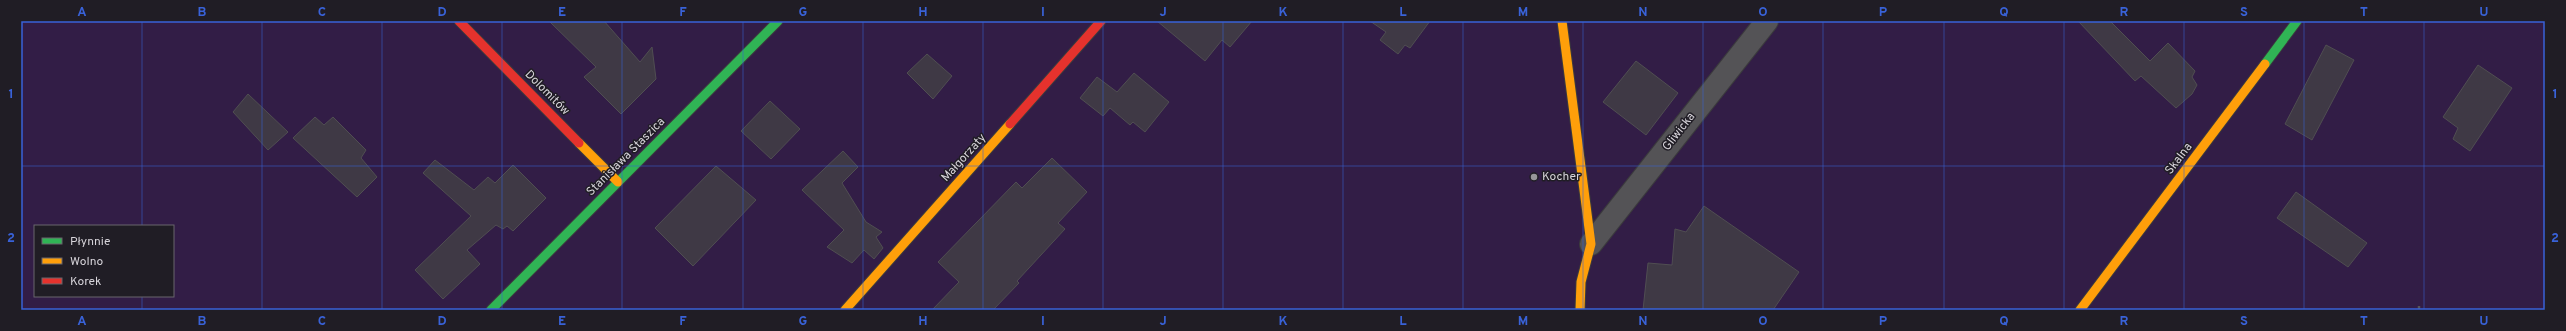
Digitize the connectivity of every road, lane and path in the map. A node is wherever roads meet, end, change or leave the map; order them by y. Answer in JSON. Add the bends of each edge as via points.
{"nodes":[{"id":1,"x":459,"y":21,"type":"edge"},
{"id":2,"x":778,"y":21,"type":"edge"},
{"id":3,"x":1101,"y":21,"type":"edge"},
{"id":4,"x":1562,"y":21,"type":"edge"},
{"id":5,"x":1767,"y":21,"type":"edge"},
{"id":6,"x":2297,"y":21,"type":"edge"},
{"id":7,"x":618,"y":182,"type":"junction"},
{"id":8,"x":1591,"y":244,"type":"junction"},
{"id":9,"x":491,"y":310,"type":"edge"},
{"id":10,"x":845,"y":310,"type":"edge"},
{"id":11,"x":1580,"y":310,"type":"edge"},
{"id":12,"x":2080,"y":310,"type":"edge"}],
"edges":[{"from":1,"to":7,"type":"street","name":"Dolomitów"},
{"from":2,"to":7,"type":"street","name":"Stanisława Staszica"},
{"from":3,"to":10,"type":"street","name":"Małgorzaty"},
{"from":4,"to":8,"type":"street","name":"Gliwicka"},
{"from":5,"to":8,"type":"street","name":"Gliwicka"},
{"from":6,"to":12,"type":"street","name":"Skalna"},
{"from":7,"to":9,"type":"street","name":"Stanisława Staszica"},
{"from":8,"to":11,"type":"street","name":"Gliwicka","via":[[1581,282]]}]}
